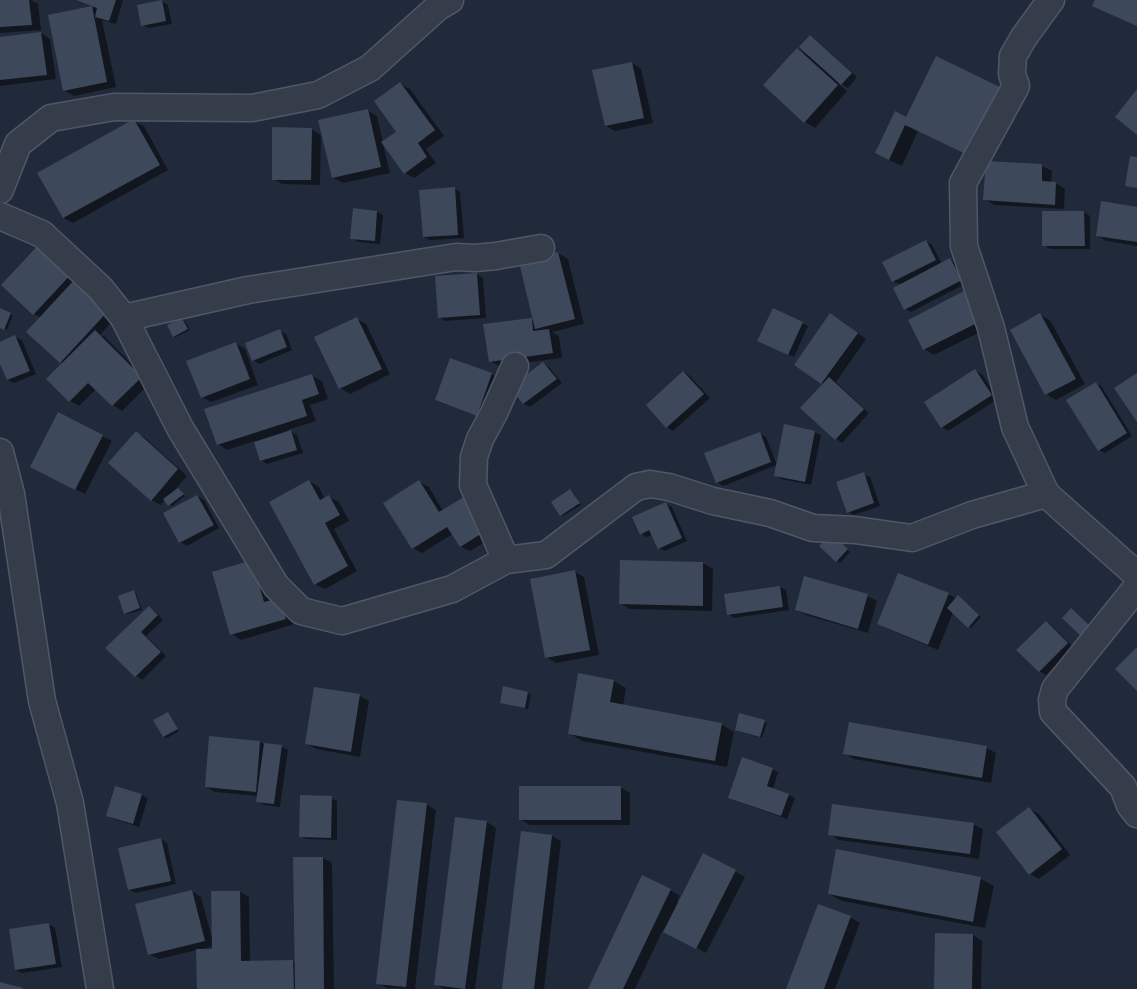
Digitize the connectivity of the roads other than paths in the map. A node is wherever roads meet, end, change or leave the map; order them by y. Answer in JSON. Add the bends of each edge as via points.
{"nodes":[{"id":1,"x":450,"y":0,"type":"edge"},
{"id":2,"x":1051,"y":0,"type":"edge"},
{"id":3,"x":9,"y":150,"type":"edge"},
{"id":4,"x":0,"y":190,"type":"edge"},
{"id":5,"x":0,"y":216,"type":"edge"},
{"id":6,"x":540,"y":248,"type":"dead end"},
{"id":7,"x":124,"y":318,"type":"junction"},
{"id":8,"x":514,"y":366,"type":"dead end"},
{"id":9,"x":0,"y":452,"type":"edge"},
{"id":10,"x":1046,"y":494,"type":"junction"},
{"id":11,"x":506,"y":560,"type":"junction"},
{"id":12,"x":1137,"y":575,"type":"edge"},
{"id":13,"x":1137,"y":587,"type":"edge"},
{"id":14,"x":1137,"y":814,"type":"edge"},
{"id":15,"x":100,"y":989,"type":"edge"}],
"edges":[{"from":1,"to":3,"type":"street","via":[[438,6],[370,68],[318,95],[252,108],[114,107],[51,118]]},
{"from":2,"to":10,"type":"street","via":[[1012,56],[1016,86],[963,184],[962,193],[964,246],[992,328],[1016,427]]},
{"from":3,"to":4,"type":"street"},
{"from":5,"to":7,"type":"street","via":[[42,234],[101,289]]},
{"from":6,"to":7,"type":"street","via":[[496,256],[456,257],[248,290]]},
{"from":7,"to":11,"type":"street","via":[[180,428],[276,586],[302,611],[342,620],[452,589]]},
{"from":8,"to":11,"type":"street","via":[[474,457],[473,485]]},
{"from":9,"to":15,"type":"street","via":[[11,494],[42,701],[70,803]]},
{"from":10,"to":11,"type":"street","via":[[972,515],[912,538],[814,528],[650,484],[636,488],[546,555]]},
{"from":10,"to":12,"type":"street"},
{"from":13,"to":14,"type":"street","via":[[1055,689],[1052,700],[1053,712],[1123,787]]}]}
